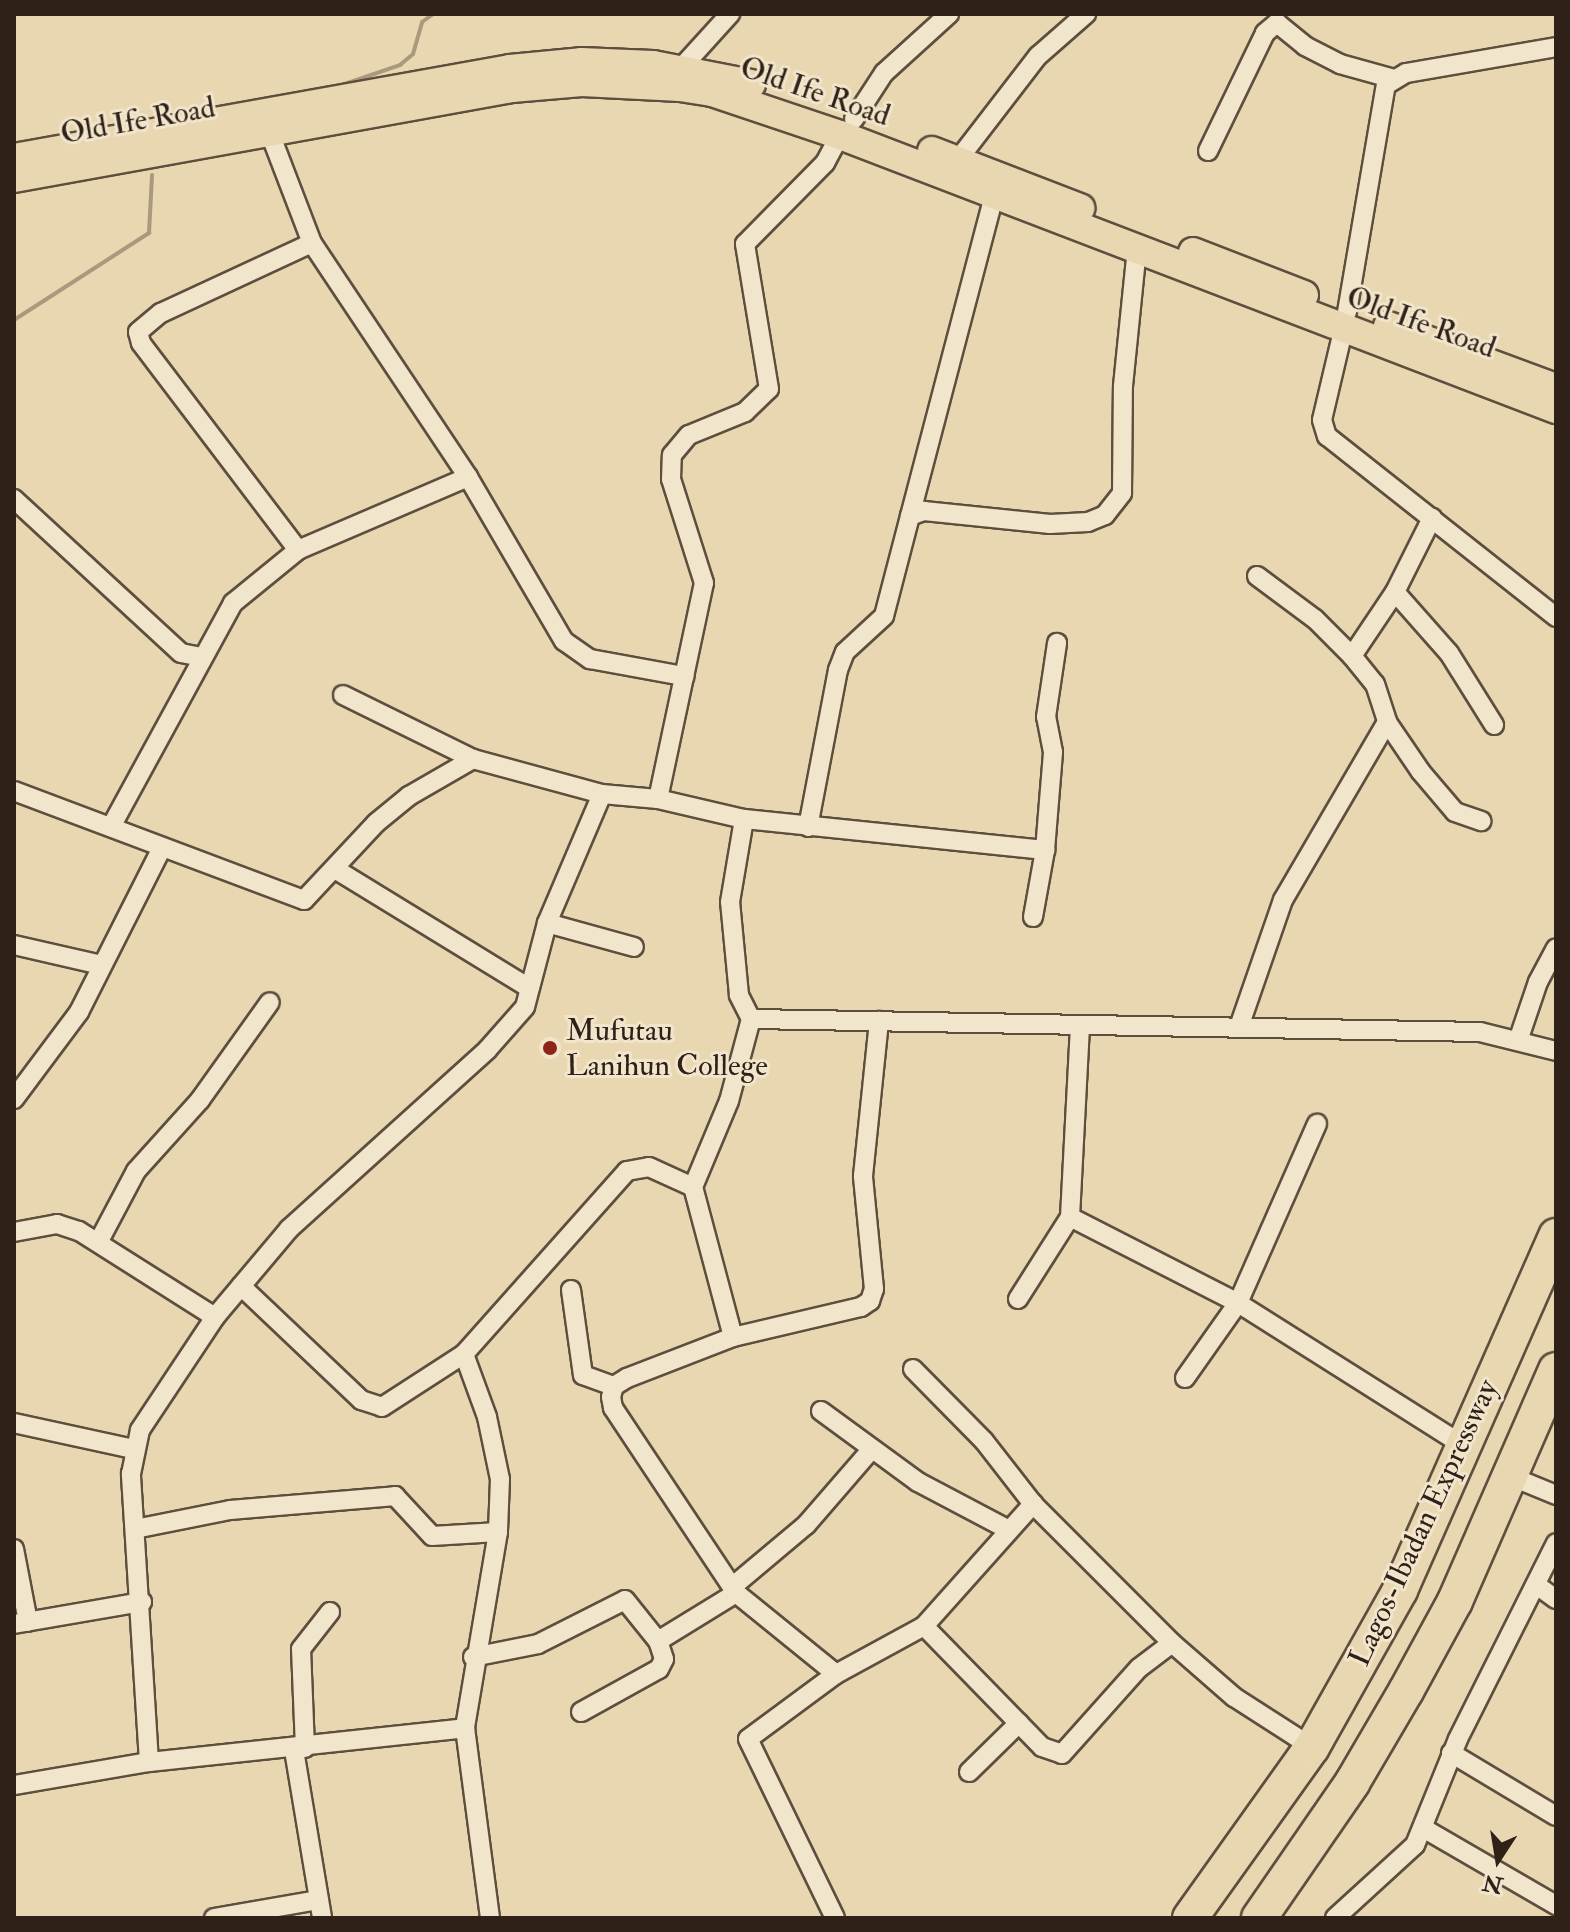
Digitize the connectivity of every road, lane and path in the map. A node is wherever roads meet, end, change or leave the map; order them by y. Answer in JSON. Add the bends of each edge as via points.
{"nodes":[{"id":1,"x":730,"y":14,"type":"edge"},
{"id":2,"x":949,"y":14,"type":"edge"},
{"id":3,"x":1086,"y":14,"type":"edge"},
{"id":4,"x":1283,"y":19,"type":"edge"},
{"id":5,"x":1556,"y":47,"type":"edge"},
{"id":6,"x":682,"y":67,"type":"junction"},
{"id":7,"x":1394,"y":79,"type":"junction"},
{"id":8,"x":401,"y":98,"type":"junction"},
{"id":9,"x":847,"y":127,"type":"junction"},
{"id":10,"x":269,"y":131,"type":"junction"},
{"id":11,"x":1208,"y":151,"type":"dead end"},
{"id":12,"x":14,"y":158,"type":"edge"},
{"id":13,"x":957,"y":161,"type":"junction"},
{"id":14,"x":14,"y":178,"type":"edge"},
{"id":15,"x":994,"y":196,"type":"junction"},
{"id":16,"x":312,"y":243,"type":"junction"},
{"id":17,"x":1137,"y":249,"type":"junction"},
{"id":18,"x":1300,"y":303,"type":"junction"},
{"id":19,"x":1345,"y":322,"type":"junction"},
{"id":20,"x":1556,"y":388,"type":"edge"},
{"id":21,"x":1556,"y":409,"type":"edge"},
{"id":22,"x":468,"y":477,"type":"junction"},
{"id":23,"x":14,"y":499,"type":"edge"},
{"id":24,"x":910,"y":516,"type":"junction"},
{"id":25,"x":1432,"y":518,"type":"junction"},
{"id":26,"x":298,"y":550,"type":"junction"},
{"id":27,"x":1257,"y":576,"type":"dead end"},
{"id":28,"x":1395,"y":592,"type":"junction"},
{"id":29,"x":1556,"y":617,"type":"edge"},
{"id":30,"x":1057,"y":643,"type":"dead end"},
{"id":31,"x":1352,"y":656,"type":"junction"},
{"id":32,"x":202,"y":657,"type":"junction"},
{"id":33,"x":684,"y":676,"type":"junction"},
{"id":34,"x":343,"y":695,"type":"dead end"},
{"id":35,"x":1387,"y":722,"type":"junction"},
{"id":36,"x":1494,"y":725,"type":"dead end"},
{"id":37,"x":473,"y":759,"type":"junction"},
{"id":38,"x":14,"y":791,"type":"edge"},
{"id":39,"x":602,"y":794,"type":"junction"},
{"id":40,"x":658,"y":799,"type":"junction"},
{"id":41,"x":744,"y":819,"type":"junction"},
{"id":42,"x":1481,"y":821,"type":"dead end"},
{"id":43,"x":112,"y":825,"type":"junction"},
{"id":44,"x":808,"y":827,"type":"junction"},
{"id":45,"x":162,"y":848,"type":"junction"},
{"id":46,"x":1045,"y":850,"type":"junction"},
{"id":47,"x":335,"y":869,"type":"junction"},
{"id":48,"x":1033,"y":917,"type":"dead end"},
{"id":49,"x":547,"y":923,"type":"junction"},
{"id":50,"x":14,"y":945,"type":"edge"},
{"id":51,"x":634,"y":947,"type":"dead end"},
{"id":52,"x":1556,"y":948,"type":"edge"},
{"id":53,"x":101,"y":965,"type":"junction"},
{"id":54,"x":529,"y":988,"type":"junction"},
{"id":55,"x":270,"y":1002,"type":"dead end"},
{"id":56,"x":751,"y":1019,"type":"junction"},
{"id":57,"x":879,"y":1021,"type":"junction"},
{"id":58,"x":1239,"y":1027,"type":"junction"},
{"id":59,"x":1080,"y":1028,"type":"junction"},
{"id":60,"x":1519,"y":1038,"type":"junction"},
{"id":61,"x":1556,"y":1051,"type":"edge"},
{"id":62,"x":14,"y":1099,"type":"edge"},
{"id":63,"x":1317,"y":1124,"type":"dead end"},
{"id":64,"x":693,"y":1187,"type":"junction"},
{"id":65,"x":1070,"y":1217,"type":"junction"},
{"id":66,"x":14,"y":1232,"type":"edge"},
{"id":67,"x":1556,"y":1236,"type":"edge"},
{"id":68,"x":100,"y":1239,"type":"junction"},
{"id":69,"x":241,"y":1286,"type":"junction"},
{"id":70,"x":571,"y":1290,"type":"dead end"},
{"id":71,"x":1018,"y":1299,"type":"dead end"},
{"id":72,"x":1238,"y":1303,"type":"junction"},
{"id":73,"x":215,"y":1317,"type":"junction"},
{"id":74,"x":733,"y":1337,"type":"junction"},
{"id":75,"x":464,"y":1354,"type":"junction"},
{"id":76,"x":913,"y":1369,"type":"dead end"},
{"id":77,"x":1556,"y":1370,"type":"edge"},
{"id":78,"x":1185,"y":1378,"type":"dead end"},
{"id":79,"x":614,"y":1386,"type":"junction"},
{"id":80,"x":821,"y":1411,"type":"dead end"},
{"id":81,"x":14,"y":1423,"type":"edge"},
{"id":82,"x":1464,"y":1446,"type":"junction"},
{"id":83,"x":133,"y":1449,"type":"junction"},
{"id":84,"x":871,"y":1450,"type":"junction"},
{"id":85,"x":1510,"y":1476,"type":"junction"},
{"id":86,"x":1556,"y":1495,"type":"edge"},
{"id":87,"x":1033,"y":1504,"type":"junction"},
{"id":88,"x":135,"y":1529,"type":"junction"},
{"id":89,"x":1009,"y":1530,"type":"junction"},
{"id":90,"x":498,"y":1532,"type":"junction"},
{"id":91,"x":1556,"y":1543,"type":"edge"},
{"id":92,"x":14,"y":1549,"type":"edge"},
{"id":93,"x":1538,"y":1586,"type":"junction"},
{"id":94,"x":734,"y":1590,"type":"junction"},
{"id":95,"x":1556,"y":1599,"type":"edge"},
{"id":96,"x":142,"y":1602,"type":"junction"},
{"id":97,"x":330,"y":1612,"type":"dead end"},
{"id":98,"x":21,"y":1623,"type":"edge"},
{"id":99,"x":924,"y":1626,"type":"junction"},
{"id":100,"x":658,"y":1641,"type":"junction"},
{"id":101,"x":1172,"y":1643,"type":"junction"},
{"id":102,"x":473,"y":1657,"type":"junction"},
{"id":103,"x":836,"y":1674,"type":"junction"},
{"id":104,"x":581,"y":1712,"type":"dead end"},
{"id":105,"x":1019,"y":1723,"type":"junction"},
{"id":106,"x":465,"y":1728,"type":"junction"},
{"id":107,"x":1312,"y":1747,"type":"junction"},
{"id":108,"x":299,"y":1749,"type":"junction"},
{"id":109,"x":1451,"y":1753,"type":"junction"},
{"id":110,"x":149,"y":1762,"type":"junction"},
{"id":111,"x":969,"y":1772,"type":"dead end"},
{"id":112,"x":14,"y":1785,"type":"edge"},
{"id":113,"x":1556,"y":1816,"type":"edge"},
{"id":114,"x":1423,"y":1828,"type":"junction"},
{"id":115,"x":1556,"y":1905,"type":"edge"},
{"id":116,"x":320,"y":1909,"type":"edge"},
{"id":117,"x":214,"y":1918,"type":"edge"},
{"id":118,"x":490,"y":1918,"type":"edge"},
{"id":119,"x":835,"y":1918,"type":"edge"},
{"id":120,"x":1190,"y":1918,"type":"edge"},
{"id":121,"x":1259,"y":1918,"type":"edge"},
{"id":122,"x":1335,"y":1918,"type":"edge"}],
"edges":[{"from":1,"to":6,"type":"street"},
{"from":2,"to":9,"type":"street","via":[[884,73]]},
{"from":3,"to":13,"type":"street","via":[[1038,56]]},
{"from":4,"to":7,"type":"street","via":[[1305,46],[1340,64]]},
{"from":4,"to":11,"type":"street","via":[[1265,33]]},
{"from":5,"to":7,"type":"street"},
{"from":6,"to":8,"type":"main road","name":"Old Ife Road","via":[[556,64]]},
{"from":6,"to":9,"type":"main road","name":"Old Ife Road","via":[[716,73]]},
{"from":7,"to":19,"type":"street","via":[[1380,100]]},
{"from":8,"to":9,"type":"main road","name":"Old Ife Road","via":[[546,84],[641,84],[712,92]]},
{"from":8,"to":10,"type":"main road","name":"Old Ife Road"},
{"from":8,"to":12,"type":"main road","name":"Old Ife Road"},
{"from":9,"to":13,"type":"main road","name":"Old Ife Road"},
{"from":9,"to":15,"type":"main road","name":"Old Ife Road"},
{"from":9,"to":33,"type":"street","via":[[825,163],[745,244],[769,389],[745,412],[689,435],[672,455],[671,479],[704,583]]},
{"from":10,"to":14,"type":"main road","name":"Old Ife Road"},
{"from":10,"to":16,"type":"street"},
{"from":13,"to":18,"type":"main road","name":"Old Ife Road"},
{"from":15,"to":17,"type":"main road","name":"Old Ife Road"},
{"from":15,"to":24,"type":"street"},
{"from":16,"to":22,"type":"street"},
{"from":16,"to":26,"type":"street","via":[[161,313],[138,332],[141,343]]},
{"from":17,"to":18,"type":"main road","name":"Old Ife Road"},
{"from":17,"to":24,"type":"street","via":[[1123,386],[1122,493],[1113,507],[1088,522],[1050,524],[955,512],[916,511]]},
{"from":18,"to":19,"type":"main road","name":"Old Ife Road"},
{"from":19,"to":20,"type":"main road","name":"Old Ife Road"},
{"from":19,"to":21,"type":"main road","name":"Old Ife Road"},
{"from":19,"to":25,"type":"street","via":[[1322,420],[1327,436]]},
{"from":22,"to":26,"type":"street"},
{"from":22,"to":33,"type":"street","via":[[564,641],[590,659]]},
{"from":23,"to":32,"type":"street","via":[[181,653]]},
{"from":24,"to":44,"type":"street","via":[[884,616],[845,652],[838,670]]},
{"from":25,"to":28,"type":"street"},
{"from":25,"to":29,"type":"street"},
{"from":26,"to":32,"type":"street","via":[[233,603]]},
{"from":27,"to":31,"type":"street","via":[[1315,619]]},
{"from":28,"to":31,"type":"street"},
{"from":28,"to":36,"type":"street","via":[[1449,653]]},
{"from":30,"to":46,"type":"street","via":[[1046,717],[1053,752]]},
{"from":31,"to":35,"type":"street","via":[[1375,684]]},
{"from":32,"to":43,"type":"street"},
{"from":33,"to":40,"type":"street"},
{"from":34,"to":37,"type":"street"},
{"from":35,"to":42,"type":"street","via":[[1455,812]]},
{"from":35,"to":58,"type":"street","via":[[1283,900]]},
{"from":37,"to":39,"type":"street"},
{"from":37,"to":47,"type":"street","via":[[398,805],[352,844]]},
{"from":38,"to":43,"type":"street"},
{"from":39,"to":40,"type":"street"},
{"from":39,"to":49,"type":"street"},
{"from":40,"to":41,"type":"street"},
{"from":41,"to":44,"type":"street"},
{"from":41,"to":56,"type":"street","via":[[730,902],[739,995]]},
{"from":43,"to":45,"type":"street"},
{"from":44,"to":46,"type":"street"},
{"from":45,"to":47,"type":"street","via":[[210,862],[292,899],[314,895]]},
{"from":45,"to":53,"type":"street"},
{"from":46,"to":48,"type":"street"},
{"from":47,"to":54,"type":"street"},
{"from":49,"to":51,"type":"street"},
{"from":49,"to":54,"type":"street"},
{"from":50,"to":53,"type":"street"},
{"from":52,"to":60,"type":"street"},
{"from":53,"to":62,"type":"street","via":[[79,1012]]},
{"from":54,"to":69,"type":"street","via":[[525,1007],[509,1028],[289,1229]]},
{"from":55,"to":68,"type":"street","via":[[200,1100],[136,1171]]},
{"from":56,"to":57,"type":"street"},
{"from":56,"to":64,"type":"street","via":[[729,1101]]},
{"from":57,"to":59,"type":"street"},
{"from":57,"to":74,"type":"street","via":[[863,1176],[874,1289],[870,1301]]},
{"from":58,"to":59,"type":"street"},
{"from":58,"to":60,"type":"street","via":[[1480,1032]]},
{"from":59,"to":65,"type":"street"},
{"from":60,"to":61,"type":"street"},
{"from":63,"to":72,"type":"street"},
{"from":64,"to":74,"type":"street"},
{"from":64,"to":75,"type":"street","via":[[649,1167],[627,1171]]},
{"from":65,"to":71,"type":"street"},
{"from":65,"to":72,"type":"street"},
{"from":66,"to":68,"type":"street","via":[[57,1224]]},
{"from":67,"to":82,"type":"highway","name":"Lagos-Ibadan Expressway"},
{"from":68,"to":73,"type":"street","via":[[142,1273]]},
{"from":69,"to":73,"type":"street"},
{"from":69,"to":75,"type":"street","via":[[370,1406],[391,1404]]},
{"from":70,"to":79,"type":"street","via":[[583,1375]]},
{"from":72,"to":78,"type":"street"},
{"from":72,"to":82,"type":"street"},
{"from":73,"to":83,"type":"street","via":[[148,1415]]},
{"from":74,"to":79,"type":"street"},
{"from":75,"to":90,"type":"street","via":[[498,1467]]},
{"from":76,"to":87,"type":"street","via":[[984,1441]]},
{"from":77,"to":85,"type":"highway","name":"Lagos-Ibadan Expressway"},
{"from":79,"to":94,"type":"street","via":[[613,1408]]},
{"from":80,"to":84,"type":"street"},
{"from":81,"to":83,"type":"street"},
{"from":82,"to":107,"type":"highway","name":"Lagos-Ibadan Expressway","via":[[1400,1590]]},
{"from":83,"to":88,"type":"street"},
{"from":84,"to":89,"type":"street"},
{"from":84,"to":94,"type":"street","via":[[806,1525]]},
{"from":85,"to":86,"type":"street"},
{"from":85,"to":121,"type":"highway","name":"Lagos-Ibadan Expressway","via":[[1455,1601],[1406,1691],[1352,1783]]},
{"from":87,"to":89,"type":"street"},
{"from":87,"to":101,"type":"street"},
{"from":88,"to":90,"type":"street","via":[[230,1510],[395,1496],[432,1536]]},
{"from":88,"to":96,"type":"street"},
{"from":89,"to":99,"type":"street"},
{"from":90,"to":102,"type":"street"},
{"from":91,"to":93,"type":"street"},
{"from":92,"to":98,"type":"street"},
{"from":93,"to":95,"type":"street"},
{"from":93,"to":109,"type":"street"},
{"from":94,"to":100,"type":"street"},
{"from":94,"to":103,"type":"street"},
{"from":96,"to":98,"type":"street"},
{"from":96,"to":110,"type":"street"},
{"from":97,"to":108,"type":"street","via":[[301,1649]]},
{"from":99,"to":103,"type":"street"},
{"from":99,"to":105,"type":"street"},
{"from":100,"to":102,"type":"street","via":[[625,1600],[538,1644]]},
{"from":100,"to":104,"type":"street","via":[[664,1659],[659,1669]]},
{"from":101,"to":105,"type":"street","via":[[1139,1668],[1062,1754],[1042,1747]]},
{"from":101,"to":107,"type":"street","via":[[1234,1697]]},
{"from":102,"to":106,"type":"street"},
{"from":103,"to":119,"type":"street","via":[[748,1739]]},
{"from":105,"to":111,"type":"street"},
{"from":106,"to":108,"type":"street"},
{"from":106,"to":118,"type":"street"},
{"from":107,"to":120,"type":"highway","name":"Lagos-Ibadan Expressway"},
{"from":108,"to":110,"type":"street"},
{"from":108,"to":116,"type":"street"},
{"from":109,"to":113,"type":"street"},
{"from":109,"to":114,"type":"street"},
{"from":110,"to":112,"type":"street"},
{"from":114,"to":115,"type":"street"},
{"from":114,"to":122,"type":"street","via":[[1415,1845]]},
{"from":116,"to":117,"type":"street"}]}
